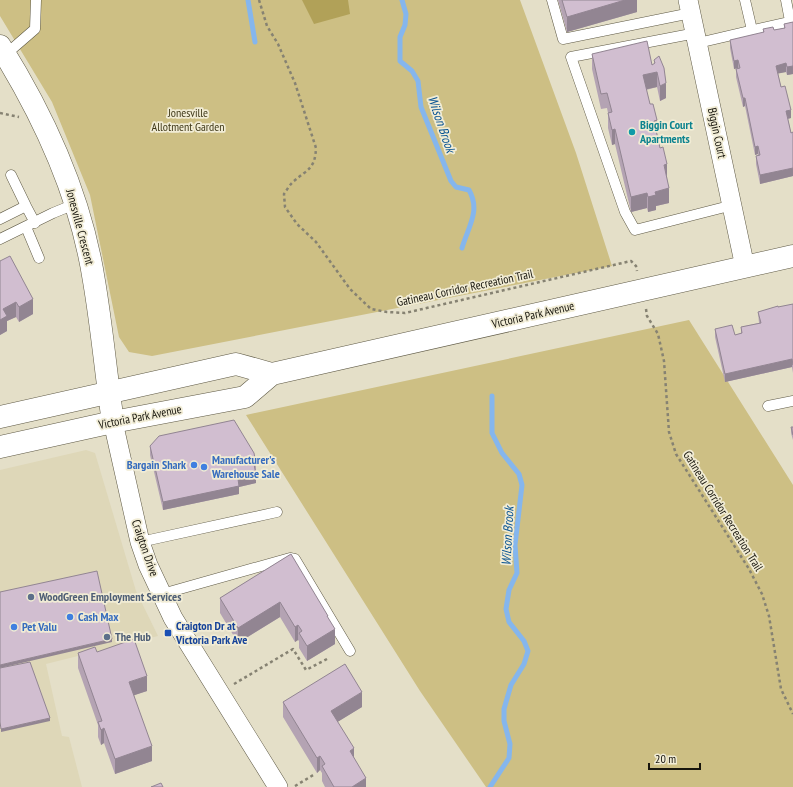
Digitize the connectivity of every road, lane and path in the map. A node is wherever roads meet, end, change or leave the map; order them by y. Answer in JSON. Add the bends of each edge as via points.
{"nodes":[{"id":1,"x":36,"y":0,"type":"edge"},
{"id":2,"x":259,"y":0,"type":"edge"},
{"id":3,"x":552,"y":0,"type":"edge"},
{"id":4,"x":745,"y":0,"type":"edge"},
{"id":5,"x":786,"y":0,"type":"edge"},
{"id":6,"x":690,"y":7,"type":"edge"},
{"id":7,"x":792,"y":21,"type":"edge"},
{"id":8,"x":752,"y":30,"type":"junction"},
{"id":9,"x":697,"y":38,"type":"junction"},
{"id":10,"x":3,"y":50,"type":"edge"},
{"id":11,"x":0,"y":113,"type":"edge"},
{"id":12,"x":20,"y":118,"type":"dead end"},
{"id":13,"x":11,"y":176,"type":"dead end"},
{"id":14,"x":75,"y":204,"type":"junction"},
{"id":15,"x":733,"y":205,"type":"junction"},
{"id":16,"x":26,"y":206,"type":"junction"},
{"id":17,"x":0,"y":219,"type":"edge"},
{"id":18,"x":30,"y":225,"type":"junction"},
{"id":19,"x":0,"y":240,"type":"edge"},
{"id":20,"x":793,"y":256,"type":"edge"},
{"id":21,"x":39,"y":258,"type":"dead end"},
{"id":22,"x":636,"y":266,"type":"dead end"},
{"id":23,"x":745,"y":267,"type":"junction"},
{"id":24,"x":647,"y":316,"type":"dead end"},
{"id":25,"x":272,"y":374,"type":"junction"},
{"id":26,"x":109,"y":393,"type":"junction"},
{"id":27,"x":793,"y":401,"type":"edge"},
{"id":28,"x":768,"y":406,"type":"dead end"},
{"id":29,"x":0,"y":417,"type":"edge"},
{"id":30,"x":112,"y":422,"type":"junction"},
{"id":31,"x":0,"y":447,"type":"edge"},
{"id":32,"x":277,"y":512,"type":"dead end"},
{"id":33,"x":140,"y":542,"type":"junction"},
{"id":34,"x":162,"y":594,"type":"junction"},
{"id":35,"x":350,"y":651,"type":"dead end"},
{"id":36,"x":327,"y":659,"type":"dead end"},
{"id":37,"x":219,"y":692,"type":"junction"},
{"id":38,"x":793,"y":714,"type":"edge"},
{"id":39,"x":315,"y":774,"type":"edge"},
{"id":40,"x":278,"y":787,"type":"edge"},
{"id":41,"x":293,"y":787,"type":"edge"}],
"edges":[{"from":1,"to":10,"type":"lane","via":[[36,29]]},
{"from":2,"to":22,"type":"path","name":"Gatineau Corridor Recreation Trail","via":[[267,26],[295,83],[316,148],[315,159],[310,169],[292,182],[284,194],[285,207],[296,224],[316,242],[350,289],[372,309],[405,312],[631,261]]},
{"from":3,"to":6,"type":"lane","via":[[563,40]]},
{"from":4,"to":8,"type":"lane"},
{"from":5,"to":7,"type":"lane"},
{"from":6,"to":9,"type":"street","name":"Biggin Court"},
{"from":7,"to":8,"type":"lane"},
{"from":8,"to":9,"type":"lane"},
{"from":9,"to":15,"type":"street","name":"Biggin Court"},
{"from":9,"to":15,"type":"lane","via":[[571,57],[625,212],[635,230]]},
{"from":10,"to":14,"type":"main road","name":"Jonesville Crescent","via":[[35,106],[60,159]]},
{"from":11,"to":12,"type":"path"},
{"from":13,"to":16,"type":"lane"},
{"from":14,"to":18,"type":"lane"},
{"from":14,"to":26,"type":"main road","name":"Jonesville Crescent","via":[[94,280]]},
{"from":15,"to":23,"type":"street","name":"Biggin Court"},
{"from":16,"to":17,"type":"lane"},
{"from":16,"to":18,"type":"lane"},
{"from":18,"to":19,"type":"lane"},
{"from":18,"to":21,"type":"lane"},
{"from":20,"to":23,"type":"main road","name":"Victoria Park Avenue"},
{"from":23,"to":25,"type":"main road","name":"Victoria Park Avenue"},
{"from":24,"to":38,"type":"path","name":"Gatineau Corridor Recreation Trail","via":[[658,334],[664,361],[669,432],[676,454],[749,569],[762,594],[772,631],[781,689]]},
{"from":25,"to":26,"type":"main road","name":"Victoria Park Avenue","via":[[236,364]]},
{"from":25,"to":30,"type":"main road","name":"Victoria Park Avenue","via":[[244,397]]},
{"from":26,"to":29,"type":"main road","name":"Victoria Park Avenue"},
{"from":26,"to":30,"type":"main road","name":"Jonesville Crescent"},
{"from":27,"to":28,"type":"lane"},
{"from":30,"to":31,"type":"main road","name":"Victoria Park Avenue"},
{"from":30,"to":33,"type":"street","name":"Craigton Drive"},
{"from":32,"to":33,"type":"lane"},
{"from":33,"to":34,"type":"street","name":"Craigton Drive"},
{"from":34,"to":35,"type":"lane","via":[[290,558],[295,559]]},
{"from":34,"to":37,"type":"street","name":"Craigton Drive","via":[[173,618]]},
{"from":36,"to":37,"type":"path","via":[[306,670],[293,648]]},
{"from":37,"to":40,"type":"street","name":"Craigton Drive"},
{"from":39,"to":41,"type":"path"}]}
